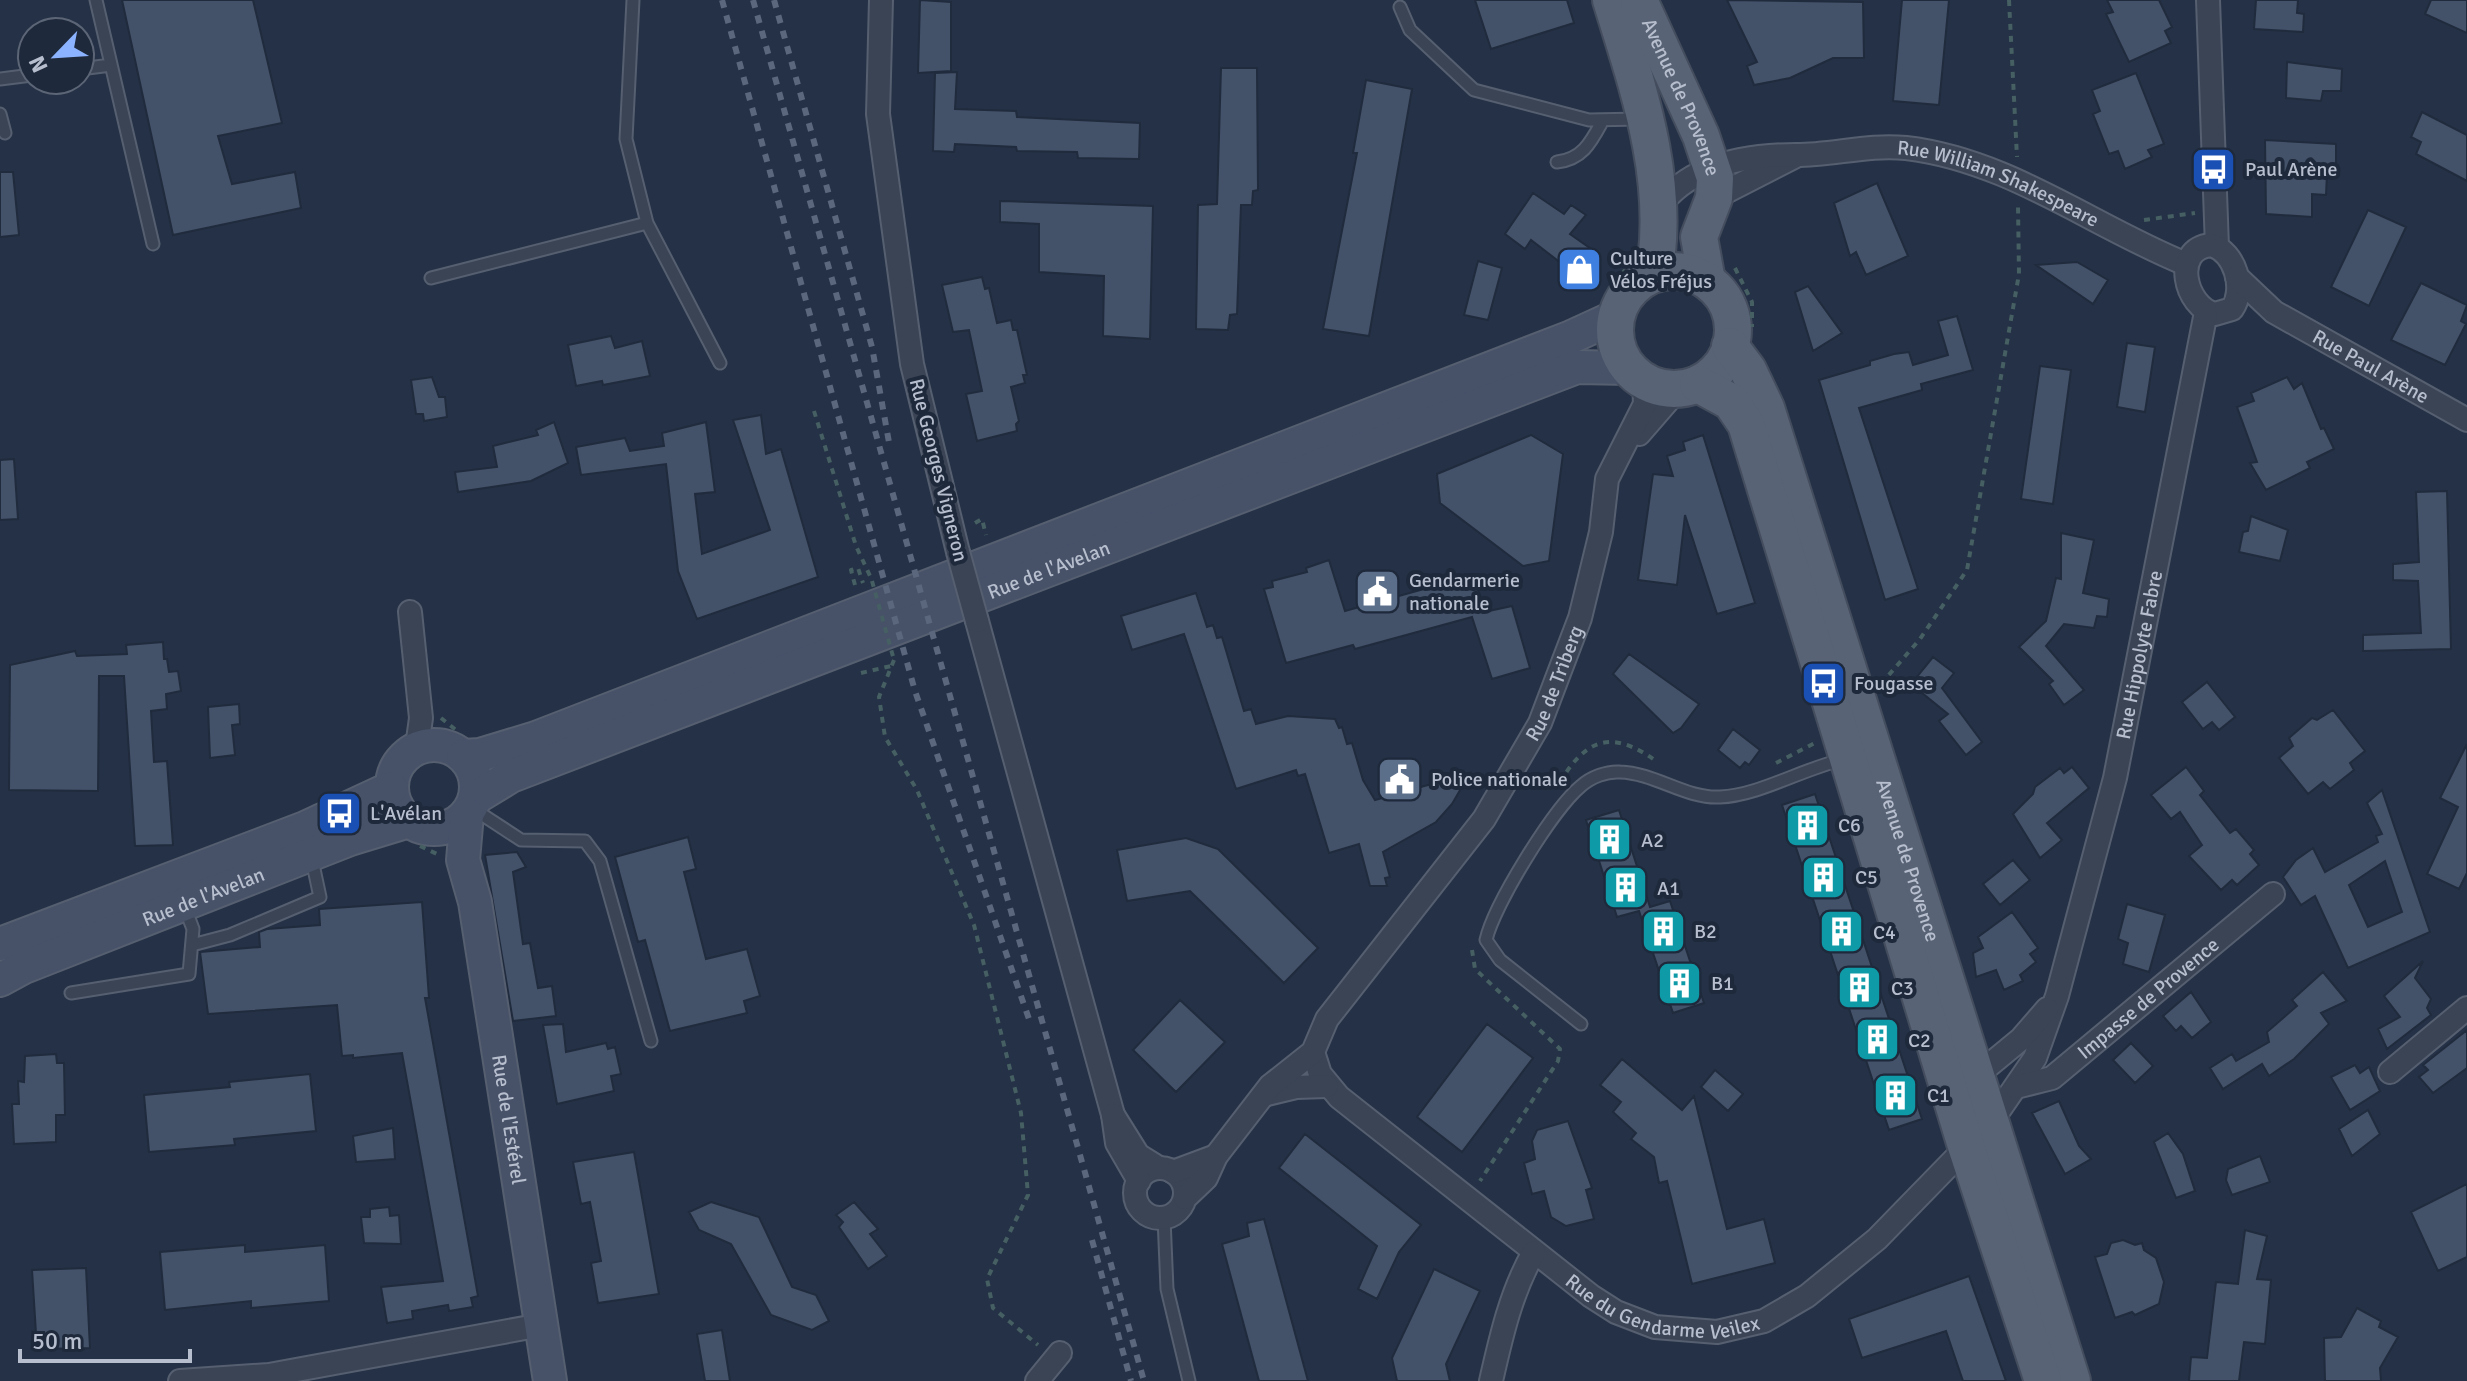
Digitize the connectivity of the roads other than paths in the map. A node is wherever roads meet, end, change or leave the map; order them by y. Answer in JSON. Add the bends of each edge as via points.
{"nodes":[{"id":1,"x":96,"y":0,"type":"edge"},
{"id":2,"x":633,"y":0,"type":"edge"},
{"id":3,"x":881,"y":0,"type":"edge"},
{"id":4,"x":1611,"y":0,"type":"edge"},
{"id":5,"x":1639,"y":0,"type":"edge"},
{"id":6,"x":2208,"y":0,"type":"edge"},
{"id":7,"x":1400,"y":7,"type":"dead end"},
{"id":8,"x":111,"y":65,"type":"junction"},
{"id":9,"x":96,"y":67,"type":"edge"},
{"id":10,"x":0,"y":114,"type":"edge"},
{"id":11,"x":1645,"y":119,"type":"junction"},
{"id":12,"x":1603,"y":120,"type":"junction"},
{"id":13,"x":5,"y":133,"type":"dead end"},
{"id":14,"x":1798,"y":155,"type":"junction"},
{"id":15,"x":1757,"y":156,"type":"junction"},
{"id":16,"x":1557,"y":162,"type":"dead end"},
{"id":17,"x":1709,"y":167,"type":"junction"},
{"id":18,"x":1660,"y":206,"type":"junction"},
{"id":19,"x":647,"y":223,"type":"junction"},
{"id":20,"x":153,"y":244,"type":"dead end"},
{"id":21,"x":2217,"y":247,"type":"junction"},
{"id":22,"x":2186,"y":264,"type":"junction"},
{"id":23,"x":1642,"y":268,"type":"junction"},
{"id":24,"x":1717,"y":269,"type":"junction"},
{"id":25,"x":2237,"y":277,"type":"junction"},
{"id":26,"x":431,"y":278,"type":"dead end"},
{"id":27,"x":1611,"y":306,"type":"junction"},
{"id":28,"x":2232,"y":309,"type":"junction"},
{"id":29,"x":2206,"y":312,"type":"junction"},
{"id":30,"x":2274,"y":312,"type":"junction"},
{"id":31,"x":1741,"y":338,"type":"junction"},
{"id":32,"x":720,"y":363,"type":"dead end"},
{"id":33,"x":1662,"y":380,"type":"junction"},
{"id":34,"x":2467,"y":420,"type":"edge"},
{"id":35,"x":1626,"y":446,"type":"junction"},
{"id":36,"x":410,"y":612,"type":"dead end"},
{"id":37,"x":417,"y":747,"type":"junction"},
{"id":38,"x":1835,"y":749,"type":"junction"},
{"id":39,"x":463,"y":756,"type":"junction"},
{"id":40,"x":391,"y":788,"type":"junction"},
{"id":41,"x":471,"y":806,"type":"junction"},
{"id":42,"x":420,"y":826,"type":"junction"},
{"id":43,"x":311,"y":854,"type":"junction"},
{"id":44,"x":463,"y":860,"type":"junction"},
{"id":45,"x":2273,"y":894,"type":"dead end"},
{"id":46,"x":184,"y":905,"type":"junction"},
{"id":47,"x":0,"y":944,"type":"edge"},
{"id":48,"x":192,"y":945,"type":"junction"},
{"id":49,"x":0,"y":980,"type":"edge"},
{"id":50,"x":71,"y":993,"type":"dead end"},
{"id":51,"x":2057,"y":996,"type":"junction"},
{"id":52,"x":2467,"y":1008,"type":"edge"},
{"id":53,"x":1581,"y":1024,"type":"dead end"},
{"id":54,"x":651,"y":1041,"type":"dead end"},
{"id":55,"x":1313,"y":1052,"type":"junction"},
{"id":56,"x":2390,"y":1072,"type":"dead end"},
{"id":57,"x":1965,"y":1085,"type":"junction"},
{"id":58,"x":1327,"y":1086,"type":"junction"},
{"id":59,"x":2016,"y":1087,"type":"junction"},
{"id":60,"x":1266,"y":1094,"type":"junction"},
{"id":61,"x":1113,"y":1115,"type":"junction"},
{"id":62,"x":1979,"y":1134,"type":"junction"},
{"id":63,"x":1216,"y":1156,"type":"junction"},
{"id":64,"x":1166,"y":1170,"type":"junction"},
{"id":65,"x":1139,"y":1181,"type":"junction"},
{"id":66,"x":1185,"y":1198,"type":"junction"},
{"id":67,"x":1164,"y":1218,"type":"junction"},
{"id":68,"x":1534,"y":1252,"type":"junction"},
{"id":69,"x":541,"y":1325,"type":"junction"},
{"id":70,"x":1058,"y":1356,"type":"road end"},
{"id":71,"x":269,"y":1378,"type":"edge"},
{"id":72,"x":180,"y":1381,"type":"edge"},
{"id":73,"x":550,"y":1381,"type":"edge"},
{"id":74,"x":1037,"y":1381,"type":"edge"},
{"id":75,"x":1189,"y":1381,"type":"edge"},
{"id":76,"x":1491,"y":1381,"type":"edge"},
{"id":77,"x":2043,"y":1381,"type":"edge"},
{"id":78,"x":2072,"y":1381,"type":"edge"}],
"edges":[{"from":1,"to":8,"type":"lane"},
{"from":2,"to":19,"type":"lane","via":[[626,139]]},
{"from":3,"to":61,"type":"street","name":"Rue Georges Vigneron","bridge":true,"via":[[878,114],[912,364],[958,552]]},
{"from":4,"to":11,"type":"main road","name":"Avenue de Provence"},
{"from":5,"to":17,"type":"main road","name":"Avenue de Provence"},
{"from":6,"to":21,"type":"street"},
{"from":7,"to":12,"type":"lane","via":[[1410,30],[1474,90]]},
{"from":8,"to":9,"type":"lane"},
{"from":8,"to":20,"type":"lane"},
{"from":10,"to":13,"type":"lane"},
{"from":11,"to":12,"type":"lane"},
{"from":11,"to":18,"type":"main road","name":"Avenue de Provence"},
{"from":12,"to":16,"type":"lane","via":[[1588,148],[1572,160]]},
{"from":14,"to":15,"type":"street","name":"Rue William Shakespeare"},
{"from":14,"to":17,"type":"street","name":"Rue William Shakespeare"},
{"from":14,"to":22,"type":"street","name":"Rue William Shakespeare","via":[[1902,148],[1965,160]]},
{"from":15,"to":17,"type":"street","name":"Rue William Shakespeare"},
{"from":15,"to":17,"type":"street","name":"Rue William Shakespeare","via":[[1726,149]]},
{"from":17,"to":18,"type":"street","name":"Rue William Shakespeare","via":[[1679,185]]},
{"from":17,"to":24,"type":"main road","via":[[1699,237]]},
{"from":18,"to":23,"type":"main road","name":"Avenue de Provence"},
{"from":19,"to":26,"type":"lane"},
{"from":19,"to":32,"type":"lane"},
{"from":21,"to":22,"type":"street","via":[[2195,249]]},
{"from":21,"to":25,"type":"street"},
{"from":22,"to":29,"type":"street","via":[[2191,291]]},
{"from":23,"to":24,"type":"main road"},
{"from":23,"to":27,"type":"main road","via":[[1630,290]]},
{"from":24,"to":31,"type":"main road"},
{"from":25,"to":28,"type":"street","via":[[2239,292]]},
{"from":25,"to":30,"type":"street","name":"Rue Paul Arène"},
{"from":27,"to":33,"type":"main road","via":[[1616,343]]},
{"from":27,"to":39,"type":"main road","name":"Rue de l'Avelan","via":[[1569,338],[536,738]]},
{"from":28,"to":29,"type":"street"},
{"from":28,"to":30,"type":"street","name":"Rue Paul Arène"},
{"from":29,"to":51,"type":"street","name":"Rue Hippolyte Fabre","via":[[2115,778]]},
{"from":30,"to":34,"type":"street","name":"Rue Paul Arène"},
{"from":31,"to":33,"type":"main road","via":[[1712,375]]},
{"from":31,"to":57,"type":"main road","name":"Avenue de Provence","via":[[1860,702]]},
{"from":33,"to":35,"type":"street","name":"Rue de Triberg"},
{"from":33,"to":35,"type":"street","name":"Rue de Triberg"},
{"from":33,"to":38,"type":"main road","name":"Avenue de Provence","via":[[1731,402],[1746,424]]},
{"from":33,"to":41,"type":"main road","name":"Rue de l'Avelan","via":[[1577,367],[526,770]]},
{"from":35,"to":55,"type":"street","name":"Rue de Triberg","via":[[1607,479],[1601,532],[1580,618],[1540,723],[1484,819],[1327,1019]]},
{"from":36,"to":37,"type":"street","via":[[421,718]]},
{"from":37,"to":39,"type":"main road","via":[[441,745]]},
{"from":37,"to":40,"type":"main road","via":[[398,763]]},
{"from":38,"to":53,"type":"lane","via":[[1723,798],[1620,772],[1601,774],[1574,792],[1555,814],[1486,940],[1500,960]]},
{"from":38,"to":57,"type":"main road","name":"Avenue de Provence"},
{"from":39,"to":41,"type":"main road","via":[[475,775]]},
{"from":40,"to":42,"type":"main road","via":[[393,801]]},
{"from":40,"to":47,"type":"main road","name":"Rue de l'Avelan","via":[[305,828]]},
{"from":41,"to":42,"type":"main road","via":[[457,823]]},
{"from":41,"to":44,"type":"main road","name":"Rue de l'Estérel"},
{"from":41,"to":54,"type":"lane","via":[[521,840],[585,841],[600,861]]},
{"from":42,"to":43,"type":"main road","name":"Rue de l'Avelan"},
{"from":42,"to":44,"type":"main road"},
{"from":43,"to":46,"type":"main road","name":"Rue de l'Avelan"},
{"from":43,"to":48,"type":"lane","via":[[320,897]]},
{"from":44,"to":69,"type":"main road","name":"Rue de l'Estérel","via":[[475,902]]},
{"from":45,"to":59,"type":"street","name":"Impasse de Provence","via":[[2052,1078]]},
{"from":46,"to":48,"type":"lane","via":[[193,929]]},
{"from":46,"to":49,"type":"main road","name":"Rue de l'Avelan"},
{"from":48,"to":50,"type":"lane","via":[[189,974]]},
{"from":51,"to":57,"type":"street","name":"Rue Hippolyte Fabre","via":[[2021,1039]]},
{"from":51,"to":59,"type":"street","name":"Rue Hippolyte Fabre","via":[[2035,1058]]},
{"from":52,"to":56,"type":"street"},
{"from":55,"to":58,"type":"street"},
{"from":55,"to":60,"type":"street","name":"Rue de Triberg"},
{"from":57,"to":62,"type":"main road","name":"Avenue de Provence"},
{"from":58,"to":60,"type":"street"},
{"from":58,"to":68,"type":"street","name":"Rue du Gendarme Veilex"},
{"from":59,"to":62,"type":"street","name":"Rue Hippolyte Fabre"},
{"from":60,"to":63,"type":"street","name":"Rue de Triberg"},
{"from":61,"to":64,"type":"street","name":"Rue Georges Vigneron","via":[[1138,1155]]},
{"from":61,"to":65,"type":"street","name":"Rue Georges Vigneron","via":[[1117,1143]]},
{"from":62,"to":68,"type":"street","name":"Rue du Gendarme Veilex","via":[[1877,1239],[1833,1276],[1784,1311],[1744,1328],[1677,1331],[1634,1320],[1591,1296]]},
{"from":62,"to":77,"type":"main road","name":"Avenue de Provence"},
{"from":62,"to":78,"type":"main road","name":"Avenue de Provence"},
{"from":63,"to":64,"type":"street"},
{"from":63,"to":66,"type":"street","name":"Rue de Triberg","via":[[1213,1168]]},
{"from":64,"to":65,"type":"street"},
{"from":64,"to":66,"type":"street","via":[[1183,1183]]},
{"from":65,"to":67,"type":"street","via":[[1135,1196],[1142,1211]]},
{"from":66,"to":67,"type":"street","via":[[1178,1212]]},
{"from":67,"to":75,"type":"lane","via":[[1167,1289]]},
{"from":68,"to":76,"type":"street","via":[[1522,1273]]},
{"from":69,"to":71,"type":"street"},
{"from":69,"to":73,"type":"main road","name":"Rue de l'Estérel"},
{"from":70,"to":74,"type":"street"},
{"from":71,"to":72,"type":"street"}]}
